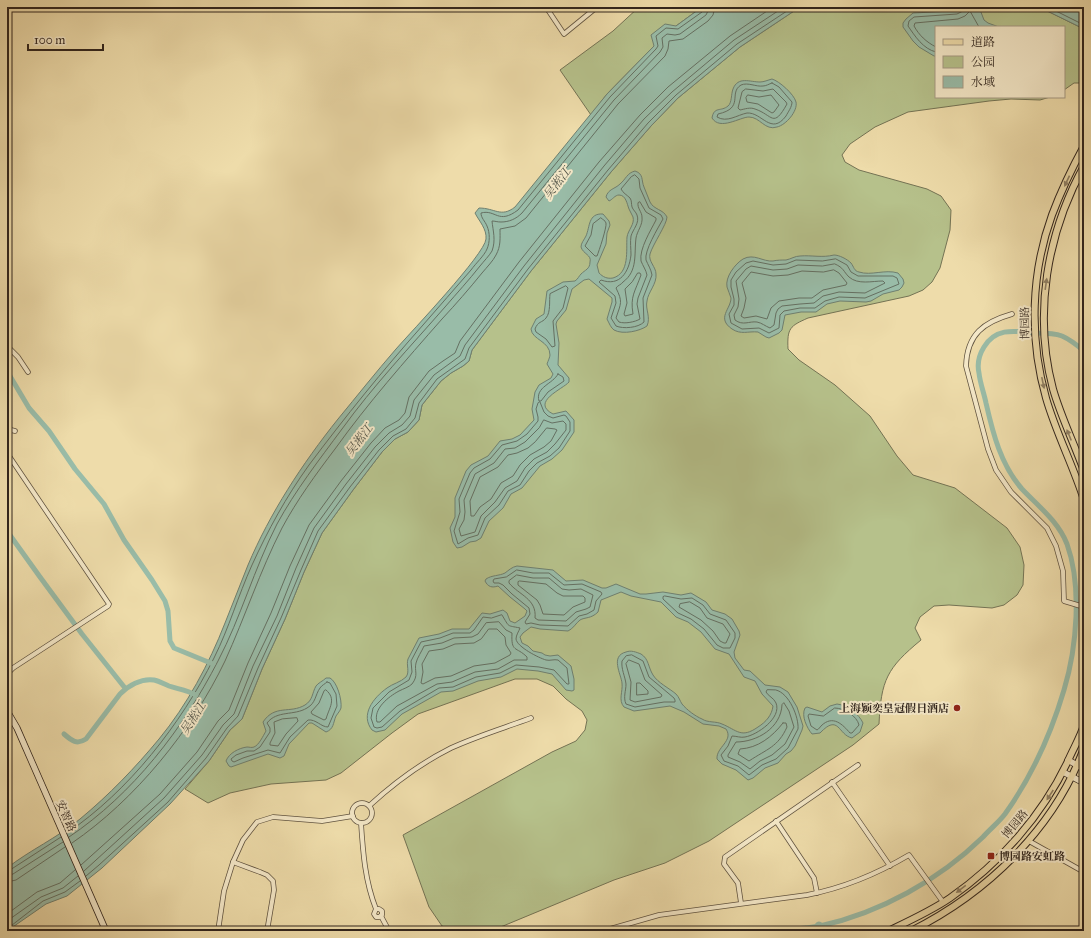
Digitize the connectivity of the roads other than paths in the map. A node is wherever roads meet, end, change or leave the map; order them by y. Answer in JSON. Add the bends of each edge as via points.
{"nodes":[{"id":1,"x":546,"y":7,"type":"edge"},
{"id":2,"x":597,"y":7,"type":"edge"},
{"id":3,"x":1084,"y":146,"type":"edge"},
{"id":4,"x":1084,"y":166,"type":"edge"},
{"id":5,"x":1012,"y":314,"type":"dead end"},
{"id":6,"x":7,"y":346,"type":"edge"},
{"id":7,"x":28,"y":372,"type":"dead end"},
{"id":8,"x":7,"y":429,"type":"edge"},
{"id":9,"x":15,"y":431,"type":"dead end"},
{"id":10,"x":7,"y":453,"type":"edge"},
{"id":11,"x":1084,"y":471,"type":"edge"},
{"id":12,"x":1084,"y":500,"type":"edge"},
{"id":13,"x":1084,"y":606,"type":"edge"},
{"id":14,"x":7,"y":674,"type":"edge"},
{"id":15,"x":7,"y":710,"type":"edge"},
{"id":16,"x":531,"y":718,"type":"dead end"},
{"id":17,"x":1084,"y":725,"type":"edge"},
{"id":18,"x":1084,"y":748,"type":"edge"},
{"id":19,"x":1068,"y":760,"type":"junction"},
{"id":20,"x":858,"y":765,"type":"dead end"},
{"id":21,"x":1078,"y":766,"type":"junction"},
{"id":22,"x":1084,"y":769,"type":"edge"},
{"id":23,"x":1063,"y":772,"type":"junction"},
{"id":24,"x":1072,"y":776,"type":"junction"},
{"id":25,"x":832,"y":782,"type":"junction"},
{"id":26,"x":1084,"y":783,"type":"edge"},
{"id":27,"x":369,"y":806,"type":"junction"},
{"id":28,"x":353,"y":816,"type":"junction"},
{"id":29,"x":776,"y":822,"type":"junction"},
{"id":30,"x":361,"y":823,"type":"junction"},
{"id":31,"x":1029,"y":841,"type":"junction"},
{"id":32,"x":233,"y":862,"type":"junction"},
{"id":33,"x":890,"y":866,"type":"junction"},
{"id":34,"x":1084,"y":872,"type":"edge"},
{"id":35,"x":817,"y":893,"type":"junction"},
{"id":36,"x":943,"y":902,"type":"junction"},
{"id":37,"x":741,"y":903,"type":"junction"},
{"id":38,"x":106,"y":931,"type":"edge"},
{"id":39,"x":218,"y":931,"type":"edge"},
{"id":40,"x":267,"y":931,"type":"edge"},
{"id":41,"x":389,"y":931,"type":"edge"},
{"id":42,"x":603,"y":931,"type":"edge"},
{"id":43,"x":888,"y":931,"type":"edge"},
{"id":44,"x":911,"y":931,"type":"edge"}],
"edges":[{"from":1,"to":2,"type":"street","via":[[564,34]]},
{"from":3,"to":12,"type":"main road","name":"博园路","one_way":true,"via":[[1052,216],[1035,290],[1036,345],[1046,397]]},
{"from":11,"to":4,"type":"main road","name":"博园路","one_way":true,"via":[[1053,388],[1044,344],[1044,298],[1052,248],[1068,198]]},
{"from":5,"to":13,"type":"street","via":[[995,319],[972,339],[966,355],[966,366],[996,470],[1011,492],[1047,528],[1064,571],[1064,601]]},
{"from":6,"to":7,"type":"street"},
{"from":8,"to":9,"type":"street"},
{"from":10,"to":14,"type":"street","via":[[108,604]]},
{"from":15,"to":38,"type":"street","name":"安智路"},
{"from":16,"to":27,"type":"street","via":[[442,753],[404,777]]},
{"from":17,"to":19,"type":"main road","name":"博园路"},
{"from":18,"to":21,"type":"main road","name":"博园路"},
{"from":19,"to":21,"type":"street"},
{"from":19,"to":23,"type":"main road","name":"博园路"},
{"from":20,"to":25,"type":"street"},
{"from":21,"to":22,"type":"street"},
{"from":21,"to":24,"type":"main road","name":"博园路"},
{"from":23,"to":24,"type":"street"},
{"from":23,"to":36,"type":"main road","name":"博园路","one_way":true,"via":[[1025,829],[979,875]]},
{"from":24,"to":26,"type":"street"},
{"from":24,"to":31,"type":"main road","name":"博园路","via":[[1064,793]]},
{"from":25,"to":29,"type":"street"},
{"from":25,"to":33,"type":"street"},
{"from":27,"to":28,"type":"street","via":[[362,803],[357,805]]},
{"from":27,"to":30,"type":"street","via":[[372,810],[371,818]]},
{"from":28,"to":30,"type":"street"},
{"from":28,"to":32,"type":"street","via":[[322,821],[273,817],[260,820],[243,840]]},
{"from":29,"to":35,"type":"street","via":[[814,878]]},
{"from":29,"to":37,"type":"street","via":[[725,857],[724,864],[739,886]]},
{"from":30,"to":41,"type":"street","via":[[368,886],[376,909],[374,915],[381,916]]},
{"from":31,"to":34,"type":"street"},
{"from":31,"to":44,"type":"main road","name":"博园路","via":[[973,892]]},
{"from":32,"to":39,"type":"street","via":[[224,891]]},
{"from":32,"to":40,"type":"street","via":[[267,875],[273,881],[274,890]]},
{"from":33,"to":35,"type":"street","via":[[844,886]]},
{"from":33,"to":36,"type":"street","via":[[909,855]]},
{"from":35,"to":37,"type":"street"},
{"from":36,"to":43,"type":"main road","name":"博园路"},
{"from":37,"to":42,"type":"street","via":[[659,915]]}]}
